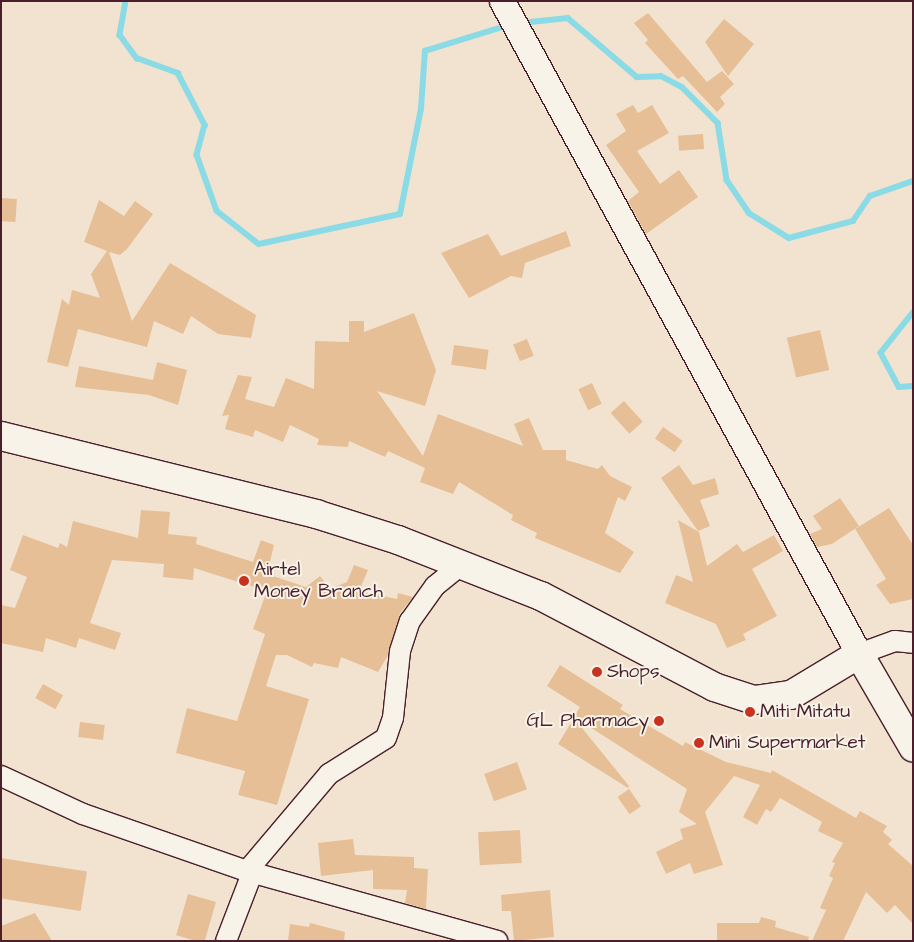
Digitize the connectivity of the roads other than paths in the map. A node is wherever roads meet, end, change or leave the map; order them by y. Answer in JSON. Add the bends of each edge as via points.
{"nodes":[{"id":1,"x":510,"y":17,"type":"edge"},
{"id":2,"x":1,"y":436,"type":"edge"},
{"id":3,"x":462,"y":564,"type":"junction"},
{"id":4,"x":913,"y":643,"type":"edge"},
{"id":5,"x":859,"y":654,"type":"junction"},
{"id":6,"x":913,"y":747,"type":"edge"},
{"id":7,"x":1,"y":776,"type":"edge"},
{"id":8,"x":250,"y":871,"type":"junction"},
{"id":9,"x":226,"y":941,"type":"edge"},
{"id":10,"x":497,"y":941,"type":"edge"}],
"edges":[{"from":1,"to":5,"type":"street"},
{"from":2,"to":3,"type":"main road","via":[[316,514]]},
{"from":3,"to":5,"type":"main road","via":[[541,596],[714,687],[754,700],[791,695]]},
{"from":3,"to":8,"type":"street","via":[[435,586],[410,621],[400,650],[393,718],[386,738],[329,774]]},
{"from":4,"to":5,"type":"street","via":[[895,640]]},
{"from":5,"to":6,"type":"main road"},
{"from":7,"to":8,"type":"street","via":[[83,814]]},
{"from":8,"to":9,"type":"street"},
{"from":8,"to":10,"type":"street"}]}
